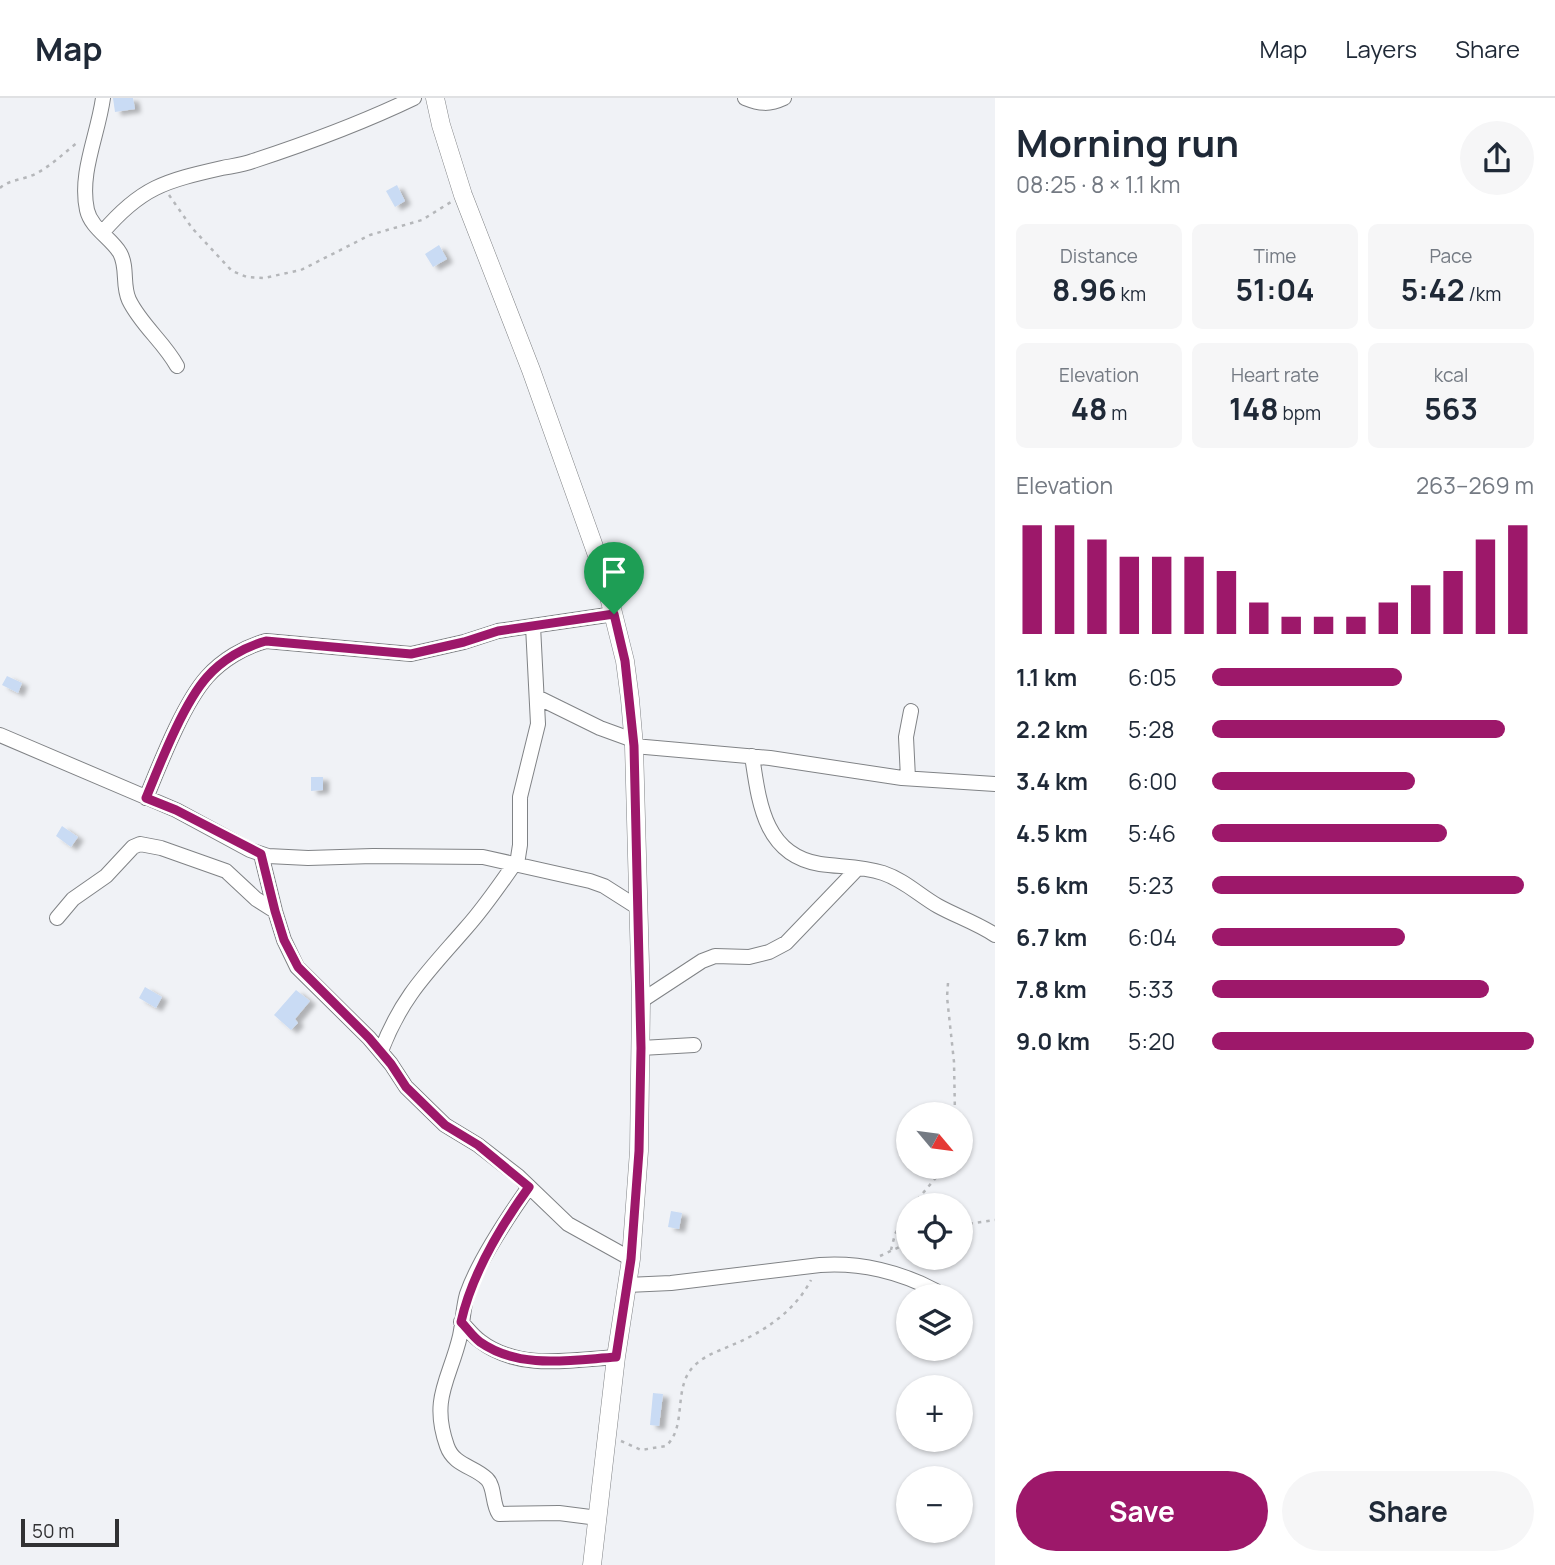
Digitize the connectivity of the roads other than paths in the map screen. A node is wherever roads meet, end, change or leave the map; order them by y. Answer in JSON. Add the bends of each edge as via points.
{"nodes":[{"id":1,"x":103,"y":98,"type":"edge"},
{"id":2,"x":414,"y":98,"type":"edge"},
{"id":3,"x":435,"y":98,"type":"edge"},
{"id":4,"x":745,"y":98,"type":"edge"},
{"id":5,"x":784,"y":98,"type":"edge"},
{"id":6,"x":102,"y":233,"type":"junction"},
{"id":7,"x":177,"y":366,"type":"dead end"},
{"id":8,"x":614,"y":614,"type":"junction"},
{"id":9,"x":533,"y":626,"type":"junction"},
{"id":10,"x":537,"y":697,"type":"junction"},
{"id":11,"x":911,"y":711,"type":"dead end"},
{"id":12,"x":0,"y":735,"type":"edge"},
{"id":13,"x":634,"y":743,"type":"junction"},
{"id":14,"x":752,"y":757,"type":"junction"},
{"id":15,"x":908,"y":778,"type":"junction"},
{"id":16,"x":995,"y":784,"type":"edge"},
{"id":17,"x":146,"y":798,"type":"junction"},
{"id":18,"x":261,"y":854,"type":"junction"},
{"id":19,"x":516,"y":864,"type":"junction"},
{"id":20,"x":859,"y":868,"type":"junction"},
{"id":21,"x":637,"y":906,"type":"junction"},
{"id":22,"x":275,"y":911,"type":"junction"},
{"id":23,"x":57,"y":918,"type":"dead end"},
{"id":24,"x":995,"y":934,"type":"edge"},
{"id":25,"x":641,"y":1001,"type":"junction"},
{"id":26,"x":694,"y":1045,"type":"dead end"},
{"id":27,"x":641,"y":1048,"type":"junction"},
{"id":28,"x":380,"y":1051,"type":"junction"},
{"id":29,"x":529,"y":1187,"type":"junction"},
{"id":30,"x":631,"y":1259,"type":"junction"},
{"id":31,"x":922,"y":1284,"type":"edge"},
{"id":32,"x":627,"y":1285,"type":"junction"},
{"id":33,"x":461,"y":1322,"type":"junction"},
{"id":34,"x":616,"y":1357,"type":"junction"},
{"id":35,"x":598,"y":1518,"type":"junction"},
{"id":36,"x":592,"y":1565,"type":"edge"}],
"edges":[{"from":1,"to":6,"type":"street","via":[[87,167],[87,210]]},
{"from":2,"to":6,"type":"street","via":[[326,137],[161,184],[143,193]]},
{"from":3,"to":8,"type":"street","via":[[463,195],[531,370]]},
{"from":4,"to":5,"type":"street","via":[[760,104]]},
{"from":6,"to":7,"type":"street","via":[[121,256],[130,303]]},
{"from":8,"to":9,"type":"street"},
{"from":8,"to":13,"type":"street","via":[[625,661]]},
{"from":9,"to":10,"type":"street"},
{"from":9,"to":17,"type":"street","via":[[411,654],[266,641],[250,645],[206,677]]},
{"from":10,"to":13,"type":"street"},
{"from":10,"to":19,"type":"street","via":[[538,724],[520,797]]},
{"from":11,"to":15,"type":"street","via":[[906,737]]},
{"from":12,"to":17,"type":"street"},
{"from":13,"to":14,"type":"street"},
{"from":13,"to":21,"type":"street"},
{"from":14,"to":15,"type":"street"},
{"from":14,"to":20,"type":"street","via":[[764,818],[778,842],[793,856]]},
{"from":15,"to":16,"type":"street"},
{"from":17,"to":18,"type":"street"},
{"from":18,"to":19,"type":"street","via":[[308,859],[482,857]]},
{"from":18,"to":22,"type":"street"},
{"from":19,"to":21,"type":"street","via":[[590,881]]},
{"from":19,"to":28,"type":"street","via":[[415,986]]},
{"from":20,"to":24,"type":"street","via":[[897,879]]},
{"from":20,"to":25,"type":"street","via":[[786,943],[749,957],[715,956],[702,961]]},
{"from":21,"to":25,"type":"street"},
{"from":22,"to":23,"type":"street","via":[[226,871],[140,844]]},
{"from":22,"to":28,"type":"street","via":[[298,967]]},
{"from":25,"to":27,"type":"street"},
{"from":26,"to":27,"type":"street"},
{"from":27,"to":30,"type":"street"},
{"from":28,"to":29,"type":"street","via":[[406,1087],[445,1125],[478,1145]]},
{"from":29,"to":30,"type":"street","via":[[568,1224]]},
{"from":29,"to":33,"type":"street","via":[[476,1275]]},
{"from":30,"to":32,"type":"street"},
{"from":31,"to":32,"type":"street","via":[[901,1275],[820,1265]]},
{"from":32,"to":34,"type":"street"},
{"from":33,"to":34,"type":"street","via":[[493,1349],[531,1361]]},
{"from":33,"to":35,"type":"street","via":[[439,1406],[447,1448],[455,1460],[491,1483],[499,1514]]},
{"from":34,"to":35,"type":"street"},
{"from":35,"to":36,"type":"street"}]}
